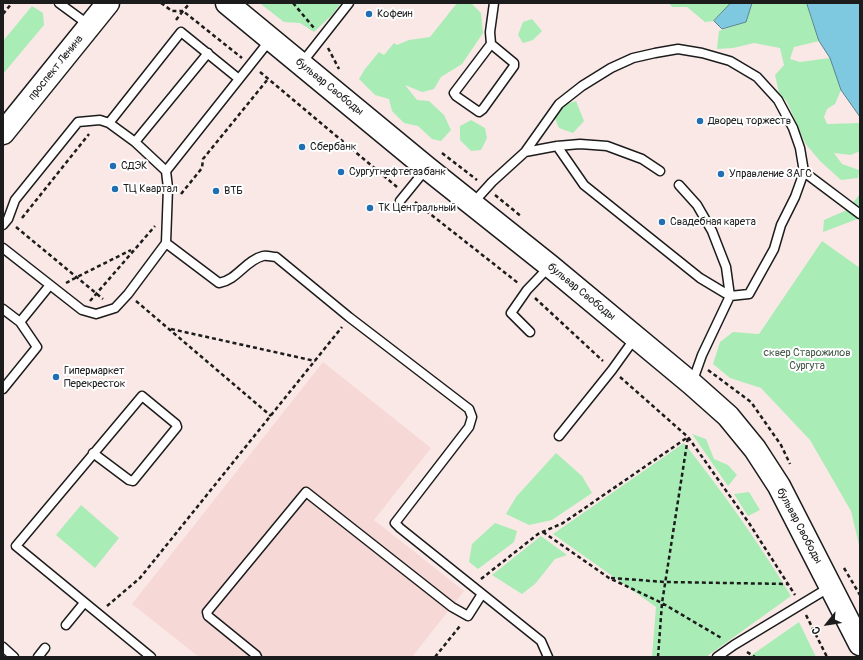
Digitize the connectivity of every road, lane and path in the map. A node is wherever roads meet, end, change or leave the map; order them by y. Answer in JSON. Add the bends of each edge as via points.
{"nodes":[{"id":1,"x":12,"y":3,"type":"edge"},
{"id":2,"x":59,"y":3,"type":"edge"},
{"id":3,"x":108,"y":3,"type":"edge"},
{"id":4,"x":161,"y":3,"type":"edge"},
{"id":5,"x":190,"y":3,"type":"edge"},
{"id":6,"x":227,"y":3,"type":"edge"},
{"id":7,"x":349,"y":3,"type":"edge"},
{"id":8,"x":494,"y":3,"type":"edge"},
{"id":9,"x":183,"y":11,"type":"junction"},
{"id":10,"x":3,"y":14,"type":"edge"},
{"id":11,"x":174,"y":23,"type":"dead end"},
{"id":12,"x":90,"y":26,"type":"junction"},
{"id":13,"x":271,"y":39,"type":"junction"},
{"id":14,"x":491,"y":44,"type":"junction"},
{"id":15,"x":208,"y":53,"type":"junction"},
{"id":16,"x":301,"y":64,"type":"junction"},
{"id":17,"x":251,"y":65,"type":"junction"},
{"id":18,"x":239,"y":79,"type":"junction"},
{"id":19,"x":100,"y":120,"type":"junction"},
{"id":20,"x":109,"y":123,"type":"junction"},
{"id":21,"x":3,"y":133,"type":"edge"},
{"id":22,"x":134,"y":142,"type":"junction"},
{"id":23,"x":557,"y":146,"type":"junction"},
{"id":24,"x":525,"y":152,"type":"junction"},
{"id":25,"x":427,"y":168,"type":"junction"},
{"id":26,"x":166,"y":171,"type":"junction"},
{"id":27,"x":660,"y":171,"type":"dead end"},
{"id":28,"x":804,"y":172,"type":"junction"},
{"id":29,"x":679,"y":185,"type":"dead end"},
{"id":30,"x":403,"y":198,"type":"junction"},
{"id":31,"x":472,"y":203,"type":"junction"},
{"id":32,"x":860,"y":214,"type":"edge"},
{"id":33,"x":3,"y":225,"type":"edge"},
{"id":34,"x":16,"y":227,"type":"junction"},
{"id":35,"x":11,"y":233,"type":"dead end"},
{"id":36,"x":166,"y":243,"type":"junction"},
{"id":37,"x":3,"y":248,"type":"edge"},
{"id":38,"x":134,"y":249,"type":"dead end"},
{"id":39,"x":550,"y":266,"type":"junction"},
{"id":40,"x":77,"y":277,"type":"junction"},
{"id":41,"x":53,"y":288,"type":"junction"},
{"id":42,"x":527,"y":290,"type":"junction"},
{"id":43,"x":128,"y":294,"type":"junction"},
{"id":44,"x":730,"y":296,"type":"junction"},
{"id":45,"x":3,"y":308,"type":"edge"},
{"id":46,"x":115,"y":308,"type":"junction"},
{"id":47,"x":349,"y":317,"type":"junction"},
{"id":48,"x":20,"y":322,"type":"junction"},
{"id":49,"x":169,"y":329,"type":"junction"},
{"id":50,"x":530,"y":332,"type":"dead end"},
{"id":51,"x":636,"y":337,"type":"junction"},
{"id":52,"x":315,"y":361,"type":"junction"},
{"id":53,"x":612,"y":370,"type":"junction"},
{"id":54,"x":692,"y":384,"type":"junction"},
{"id":55,"x":3,"y":389,"type":"edge"},
{"id":56,"x":272,"y":416,"type":"junction"},
{"id":57,"x":559,"y":436,"type":"dead end"},
{"id":58,"x":688,"y":436,"type":"junction"},
{"id":59,"x":94,"y":453,"type":"junction"},
{"id":60,"x":543,"y":532,"type":"junction"},
{"id":61,"x":609,"y":578,"type":"junction"},
{"id":62,"x":665,"y":582,"type":"junction"},
{"id":63,"x":788,"y":584,"type":"junction"},
{"id":64,"x":473,"y":586,"type":"junction"},
{"id":65,"x":831,"y":587,"type":"junction"},
{"id":66,"x":482,"y":594,"type":"junction"},
{"id":67,"x":84,"y":603,"type":"junction"},
{"id":68,"x":662,"y":603,"type":"junction"},
{"id":69,"x":800,"y":604,"type":"junction"},
{"id":70,"x":97,"y":614,"type":"junction"},
{"id":71,"x":468,"y":616,"type":"junction"},
{"id":72,"x":66,"y":625,"type":"dead end"},
{"id":73,"x":860,"y":644,"type":"edge"},
{"id":74,"x":734,"y":645,"type":"junction"},
{"id":75,"x":3,"y":647,"type":"edge"},
{"id":76,"x":45,"y":648,"type":"dead end"},
{"id":77,"x":14,"y":657,"type":"edge"},
{"id":78,"x":38,"y":657,"type":"edge"},
{"id":79,"x":151,"y":657,"type":"edge"},
{"id":80,"x":256,"y":657,"type":"edge"},
{"id":81,"x":435,"y":657,"type":"edge"},
{"id":82,"x":548,"y":657,"type":"edge"},
{"id":83,"x":658,"y":657,"type":"edge"},
{"id":84,"x":717,"y":657,"type":"edge"},
{"id":85,"x":755,"y":657,"type":"edge"},
{"id":86,"x":828,"y":657,"type":"edge"}],
"edges":[{"from":1,"to":10,"type":"path"},
{"from":2,"to":12,"type":"lane"},
{"from":3,"to":12,"type":"main road","name":"проспект Ленина"},
{"from":4,"to":9,"type":"path","via":[[172,12]]},
{"from":5,"to":9,"type":"path"},
{"from":6,"to":13,"type":"main road","name":"бульвар Свободы"},
{"from":7,"to":16,"type":"lane"},
{"from":8,"to":14,"type":"lane"},
{"from":9,"to":11,"type":"path"},
{"from":9,"to":17,"type":"path"},
{"from":12,"to":21,"type":"main road","name":"проспект Ленина"},
{"from":13,"to":16,"type":"main road","name":"бульвар Свободы"},
{"from":13,"to":17,"type":"lane"},
{"from":14,"to":14,"type":"lane","via":[[454,93],[479,112],[514,66],[513,62]]},
{"from":15,"to":18,"type":"lane"},
{"from":15,"to":20,"type":"lane","via":[[182,32]]},
{"from":15,"to":22,"type":"lane"},
{"from":16,"to":25,"type":"main road","name":"бульвар Свободы"},
{"from":17,"to":18,"type":"lane"},
{"from":17,"to":30,"type":"path"},
{"from":18,"to":26,"type":"lane"},
{"from":19,"to":20,"type":"lane"},
{"from":19,"to":33,"type":"lane","via":[[78,122],[15,200]]},
{"from":19,"to":34,"type":"path"},
{"from":20,"to":22,"type":"lane"},
{"from":22,"to":26,"type":"lane"},
{"from":23,"to":24,"type":"lane"},
{"from":23,"to":27,"type":"lane","via":[[607,146],[642,159]]},
{"from":23,"to":44,"type":"lane","via":[[584,184],[700,278]]},
{"from":24,"to":28,"type":"lane","via":[[559,104],[582,86],[633,58],[678,50],[702,53],[730,61],[757,77],[778,100],[793,128]]},
{"from":24,"to":31,"type":"lane"},
{"from":25,"to":30,"type":"lane"},
{"from":25,"to":31,"type":"main road","name":"бульвар Свободы"},
{"from":26,"to":36,"type":"lane"},
{"from":28,"to":32,"type":"lane"},
{"from":28,"to":44,"type":"lane","via":[[781,225],[774,249],[749,294]]},
{"from":29,"to":44,"type":"lane","via":[[696,205],[712,231],[726,266]]},
{"from":30,"to":42,"type":"path"},
{"from":31,"to":39,"type":"main road","name":"бульвар Свободы"},
{"from":34,"to":35,"type":"path"},
{"from":34,"to":40,"type":"path"},
{"from":36,"to":43,"type":"lane"},
{"from":36,"to":47,"type":"lane","via":[[219,283],[227,282],[254,259],[264,255],[276,257]]},
{"from":37,"to":41,"type":"lane"},
{"from":38,"to":40,"type":"path"},
{"from":39,"to":42,"type":"lane"},
{"from":39,"to":51,"type":"main road","name":"бульвар Свободы"},
{"from":40,"to":41,"type":"path"},
{"from":40,"to":46,"type":"path"},
{"from":41,"to":46,"type":"lane","via":[[82,310],[96,314]]},
{"from":41,"to":48,"type":"lane"},
{"from":42,"to":50,"type":"lane","via":[[510,313]]},
{"from":42,"to":53,"type":"path"},
{"from":43,"to":46,"type":"lane"},
{"from":43,"to":49,"type":"path"},
{"from":44,"to":54,"type":"lane","via":[[702,355]]},
{"from":45,"to":48,"type":"lane"},
{"from":47,"to":52,"type":"path"},
{"from":47,"to":64,"type":"lane","via":[[469,408],[472,417],[470,427],[395,523]]},
{"from":48,"to":55,"type":"lane","via":[[37,346]]},
{"from":49,"to":52,"type":"path"},
{"from":49,"to":56,"type":"path"},
{"from":51,"to":53,"type":"lane"},
{"from":51,"to":54,"type":"main road","name":"бульвар Свободы"},
{"from":52,"to":56,"type":"path"},
{"from":53,"to":57,"type":"lane"},
{"from":53,"to":58,"type":"path"},
{"from":54,"to":65,"type":"main road","name":"бульвар Свободы","via":[[728,416],[755,449],[779,486]]},
{"from":56,"to":70,"type":"path","via":[[140,578]]},
{"from":58,"to":60,"type":"path","via":[[563,522]]},
{"from":58,"to":62,"type":"path"},
{"from":58,"to":63,"type":"path"},
{"from":59,"to":59,"type":"lane","via":[[142,396],[176,424],[177,428],[133,481]]},
{"from":59,"to":67,"type":"lane","via":[[16,546]]},
{"from":60,"to":61,"type":"path"},
{"from":60,"to":64,"type":"path"},
{"from":61,"to":62,"type":"path"},
{"from":61,"to":68,"type":"path"},
{"from":62,"to":63,"type":"path"},
{"from":62,"to":68,"type":"path"},
{"from":63,"to":69,"type":"path"},
{"from":64,"to":66,"type":"lane"},
{"from":65,"to":69,"type":"lane"},
{"from":65,"to":73,"type":"main road","name":"бульвар Свободы"},
{"from":66,"to":71,"type":"lane"},
{"from":66,"to":82,"type":"lane","via":[[541,641]]},
{"from":67,"to":70,"type":"lane"},
{"from":67,"to":72,"type":"lane"},
{"from":68,"to":74,"type":"path"},
{"from":68,"to":83,"type":"path"},
{"from":69,"to":74,"type":"lane"},
{"from":69,"to":86,"type":"path"},
{"from":70,"to":79,"type":"lane"},
{"from":71,"to":80,"type":"lane","via":[[452,607],[306,492],[207,612],[208,616]]},
{"from":71,"to":81,"type":"path"},
{"from":74,"to":84,"type":"lane"},
{"from":74,"to":85,"type":"path"},
{"from":75,"to":77,"type":"lane"},
{"from":76,"to":78,"type":"lane"}]}
